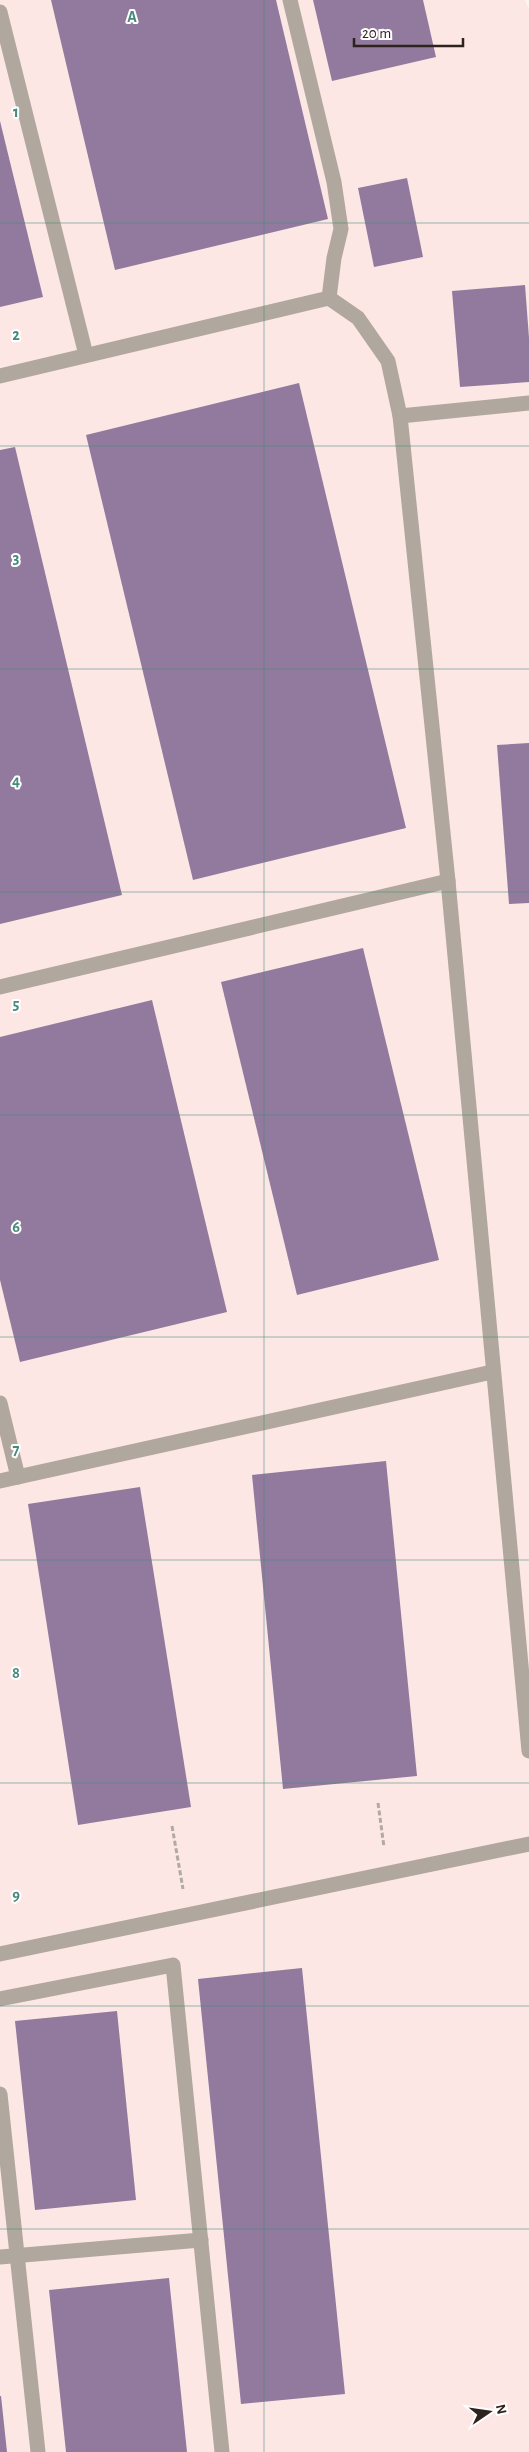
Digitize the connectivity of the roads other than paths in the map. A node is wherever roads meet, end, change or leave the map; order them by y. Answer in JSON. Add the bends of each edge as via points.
{"nodes":[{"id":1,"x":290,"y":0,"type":"edge"},
{"id":2,"x":0,"y":12,"type":"edge"},
{"id":3,"x":330,"y":298,"type":"junction"},
{"id":4,"x":86,"y":355,"type":"junction"},
{"id":5,"x":0,"y":376,"type":"edge"},
{"id":6,"x":529,"y":403,"type":"edge"},
{"id":7,"x":400,"y":416,"type":"junction"},
{"id":8,"x":448,"y":882,"type":"junction"},
{"id":9,"x":0,"y":987,"type":"edge"},
{"id":10,"x":492,"y":1372,"type":"junction"},
{"id":11,"x":0,"y":1403,"type":"edge"},
{"id":12,"x":18,"y":1477,"type":"junction"},
{"id":13,"x":0,"y":1481,"type":"edge"},
{"id":14,"x":529,"y":1751,"type":"edge"},
{"id":15,"x":529,"y":1844,"type":"edge"},
{"id":16,"x":0,"y":1954,"type":"edge"},
{"id":17,"x":0,"y":1999,"type":"edge"},
{"id":18,"x":0,"y":2094,"type":"edge"},
{"id":19,"x":201,"y":2240,"type":"junction"},
{"id":20,"x":17,"y":2256,"type":"junction"},
{"id":21,"x":0,"y":2257,"type":"edge"},
{"id":22,"x":38,"y":2452,"type":"edge"},
{"id":23,"x":222,"y":2452,"type":"edge"}],
"edges":[{"from":1,"to":3,"type":"lane","via":[[334,182],[341,229]]},
{"from":2,"to":4,"type":"lane"},
{"from":3,"to":4,"type":"lane"},
{"from":3,"to":7,"type":"lane","via":[[358,318],[388,361]]},
{"from":4,"to":5,"type":"lane"},
{"from":6,"to":7,"type":"lane"},
{"from":7,"to":8,"type":"lane"},
{"from":8,"to":9,"type":"lane"},
{"from":8,"to":10,"type":"lane"},
{"from":10,"to":12,"type":"lane"},
{"from":10,"to":14,"type":"lane"},
{"from":11,"to":12,"type":"lane"},
{"from":12,"to":13,"type":"lane"},
{"from":15,"to":16,"type":"lane"},
{"from":17,"to":19,"type":"lane","via":[[173,1965]]},
{"from":18,"to":20,"type":"lane"},
{"from":19,"to":20,"type":"lane"},
{"from":19,"to":23,"type":"lane"},
{"from":20,"to":21,"type":"lane"},
{"from":20,"to":22,"type":"lane"}]}
